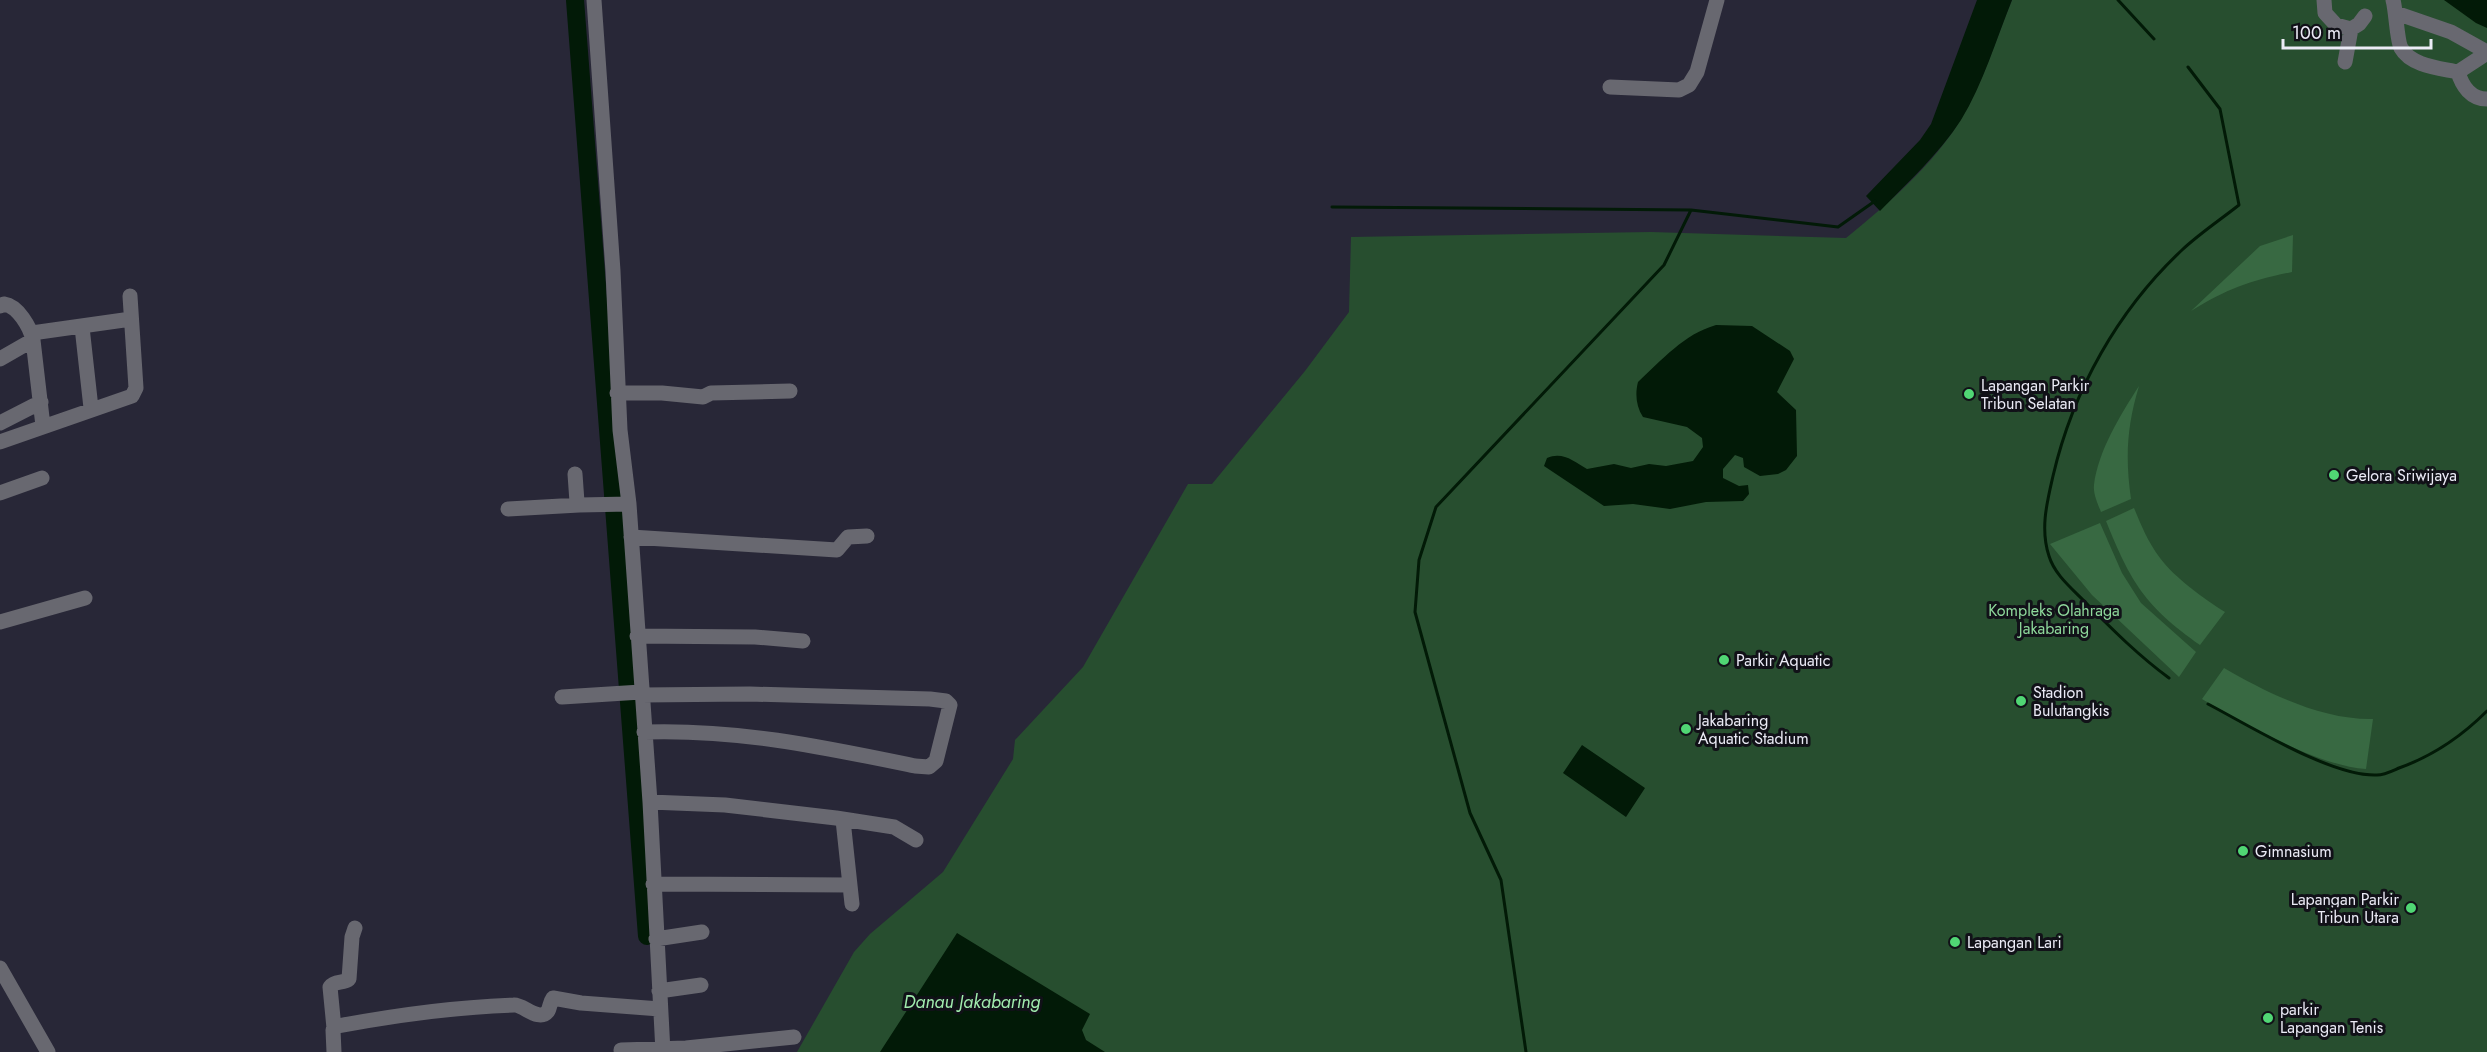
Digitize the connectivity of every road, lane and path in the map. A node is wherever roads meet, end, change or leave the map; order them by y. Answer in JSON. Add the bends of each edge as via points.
{"nodes":[{"id":1,"x":594,"y":0,"type":"edge"},
{"id":2,"x":1717,"y":0,"type":"edge"},
{"id":3,"x":2324,"y":0,"type":"edge"},
{"id":4,"x":2395,"y":6,"type":"edge"},
{"id":5,"x":2365,"y":16,"type":"dead end"},
{"id":6,"x":2351,"y":29,"type":"junction"},
{"id":7,"x":2487,"y":52,"type":"edge"},
{"id":8,"x":2345,"y":62,"type":"dead end"},
{"id":9,"x":2458,"y":72,"type":"junction"},
{"id":10,"x":1610,"y":87,"type":"dead end"},
{"id":11,"x":2487,"y":99,"type":"edge"},
{"id":12,"x":130,"y":296,"type":"dead end"},
{"id":13,"x":0,"y":306,"type":"edge"},
{"id":14,"x":131,"y":319,"type":"junction"},
{"id":15,"x":82,"y":327,"type":"junction"},
{"id":16,"x":32,"y":337,"type":"junction"},
{"id":17,"x":0,"y":360,"type":"edge"},
{"id":18,"x":790,"y":391,"type":"dead end"},
{"id":19,"x":617,"y":393,"type":"junction"},
{"id":20,"x":41,"y":402,"type":"junction"},
{"id":21,"x":91,"y":408,"type":"junction"},
{"id":22,"x":0,"y":423,"type":"edge"},
{"id":23,"x":43,"y":426,"type":"junction"},
{"id":24,"x":0,"y":442,"type":"edge"},
{"id":25,"x":575,"y":474,"type":"dead end"},
{"id":26,"x":42,"y":478,"type":"dead end"},
{"id":27,"x":0,"y":493,"type":"edge"},
{"id":28,"x":579,"y":505,"type":"junction"},
{"id":29,"x":619,"y":505,"type":"junction"},
{"id":30,"x":508,"y":509,"type":"dead end"},
{"id":31,"x":867,"y":536,"type":"dead end"},
{"id":32,"x":631,"y":537,"type":"junction"},
{"id":33,"x":85,"y":598,"type":"dead end"},
{"id":34,"x":0,"y":622,"type":"edge"},
{"id":35,"x":637,"y":636,"type":"junction"},
{"id":36,"x":803,"y":641,"type":"dead end"},
{"id":37,"x":649,"y":694,"type":"junction"},
{"id":38,"x":562,"y":697,"type":"dead end"},
{"id":39,"x":644,"y":732,"type":"junction"},
{"id":40,"x":650,"y":802,"type":"junction"},
{"id":41,"x":843,"y":820,"type":"junction"},
{"id":42,"x":916,"y":840,"type":"dead end"},
{"id":43,"x":652,"y":884,"type":"junction"},
{"id":44,"x":849,"y":885,"type":"junction"},
{"id":45,"x":852,"y":904,"type":"dead end"},
{"id":46,"x":356,"y":928,"type":"dead end"},
{"id":47,"x":702,"y":933,"type":"dead end"},
{"id":48,"x":656,"y":939,"type":"junction"},
{"id":49,"x":0,"y":968,"type":"edge"},
{"id":50,"x":701,"y":985,"type":"dead end"},
{"id":51,"x":659,"y":991,"type":"junction"},
{"id":52,"x":660,"y":1010,"type":"junction"},
{"id":53,"x":334,"y":1028,"type":"junction"},
{"id":54,"x":794,"y":1036,"type":"dead end"},
{"id":55,"x":621,"y":1050,"type":"dead end"},
{"id":56,"x":663,"y":1051,"type":"edge"},
{"id":57,"x":48,"y":1052,"type":"edge"},
{"id":58,"x":334,"y":1052,"type":"edge"}],
"edges":[{"from":1,"to":19,"type":"street","via":[[613,271]]},
{"from":2,"to":10,"type":"street","via":[[1697,72],[1689,86],[1679,90]]},
{"from":3,"to":6,"type":"street","via":[[2325,13],[2336,25]]},
{"from":4,"to":7,"type":"street"},
{"from":4,"to":9,"type":"street","via":[[2400,48],[2414,60]]},
{"from":5,"to":6,"type":"street"},
{"from":6,"to":8,"type":"street"},
{"from":7,"to":9,"type":"street"},
{"from":9,"to":11,"type":"street","via":[[2461,85],[2479,99]]},
{"from":12,"to":14,"type":"street"},
{"from":13,"to":16,"type":"street","via":[[12,306]]},
{"from":14,"to":15,"type":"street"},
{"from":14,"to":21,"type":"street","via":[[135,392]]},
{"from":15,"to":16,"type":"street"},
{"from":15,"to":21,"type":"street"},
{"from":16,"to":17,"type":"street"},
{"from":16,"to":20,"type":"street"},
{"from":18,"to":19,"type":"street","via":[[711,393],[703,397]]},
{"from":19,"to":29,"type":"street"},
{"from":20,"to":22,"type":"street"},
{"from":20,"to":23,"type":"street"},
{"from":21,"to":23,"type":"street"},
{"from":23,"to":24,"type":"street"},
{"from":25,"to":28,"type":"street"},
{"from":26,"to":27,"type":"street"},
{"from":28,"to":29,"type":"street"},
{"from":28,"to":30,"type":"street"},
{"from":29,"to":32,"type":"street"},
{"from":31,"to":32,"type":"street","via":[[848,537],[840,550]]},
{"from":32,"to":35,"type":"street"},
{"from":33,"to":34,"type":"street"},
{"from":35,"to":36,"type":"street"},
{"from":35,"to":37,"type":"street"},
{"from":37,"to":38,"type":"street"},
{"from":37,"to":39,"type":"street"},
{"from":37,"to":39,"type":"street","via":[[919,699],[950,705],[936,761],[929,767],[745,735]]},
{"from":39,"to":40,"type":"street"},
{"from":40,"to":41,"type":"street","via":[[755,808]]},
{"from":40,"to":43,"type":"street"},
{"from":41,"to":42,"type":"street","via":[[894,827]]},
{"from":41,"to":44,"type":"street"},
{"from":43,"to":44,"type":"street"},
{"from":43,"to":48,"type":"street"},
{"from":44,"to":45,"type":"street"},
{"from":46,"to":53,"type":"street","via":[[349,979],[334,983],[330,990]]},
{"from":47,"to":48,"type":"street"},
{"from":48,"to":51,"type":"street"},
{"from":49,"to":57,"type":"street"},
{"from":50,"to":51,"type":"street"},
{"from":51,"to":52,"type":"street"},
{"from":52,"to":53,"type":"street","via":[[553,998],[543,1014],[507,1005],[436,1011]]},
{"from":52,"to":56,"type":"street"},
{"from":53,"to":58,"type":"street"},
{"from":54,"to":56,"type":"street"},
{"from":55,"to":56,"type":"street"}]}
